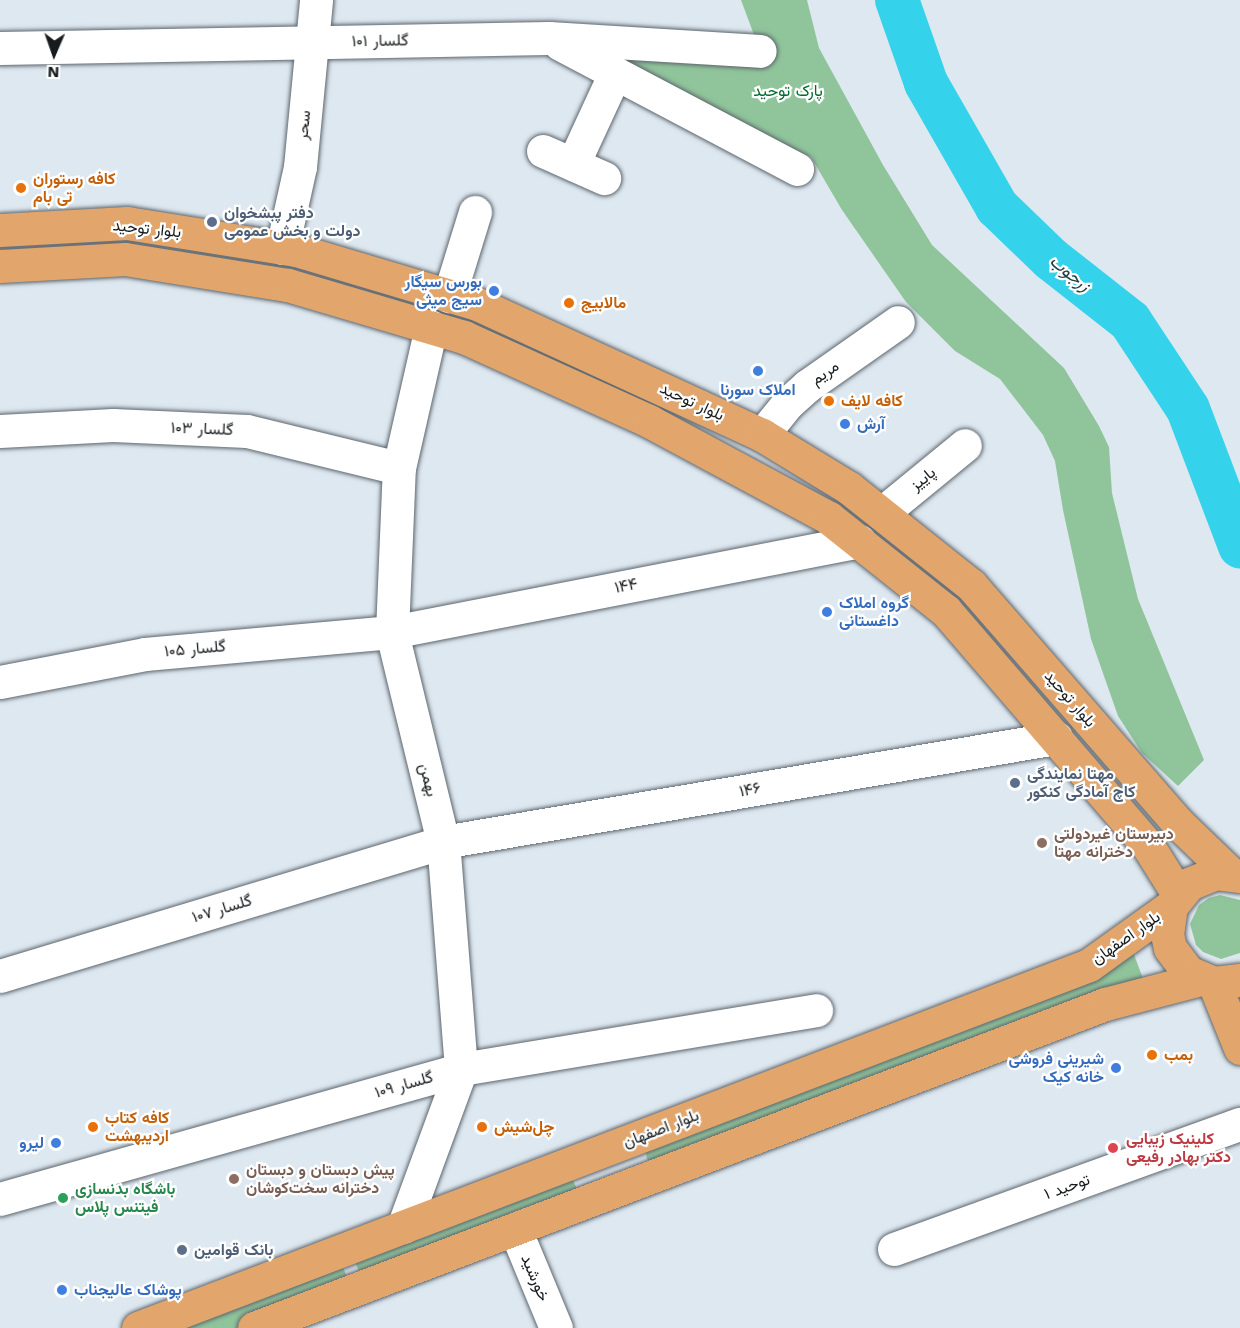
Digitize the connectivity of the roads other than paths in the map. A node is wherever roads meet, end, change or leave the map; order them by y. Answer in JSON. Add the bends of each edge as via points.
{"nodes":[{"id":1,"x":316,"y":0,"type":"edge"},
{"id":2,"x":549,"y":38,"type":"junction"},
{"id":3,"x":313,"y":42,"type":"junction"},
{"id":4,"x":0,"y":48,"type":"edge"},
{"id":5,"x":760,"y":51,"type":"dead end"},
{"id":6,"x":615,"y":73,"type":"junction"},
{"id":7,"x":543,"y":151,"type":"dead end"},
{"id":8,"x":573,"y":164,"type":"junction"},
{"id":9,"x":797,"y":169,"type":"dead end"},
{"id":10,"x":604,"y":178,"type":"dead end"},
{"id":11,"x":476,"y":212,"type":"dead end"},
{"id":12,"x":0,"y":230,"type":"edge"},
{"id":13,"x":282,"y":248,"type":"junction"},
{"id":14,"x":0,"y":266,"type":"edge"},
{"id":15,"x":277,"y":284,"type":"junction"},
{"id":16,"x":449,"y":296,"type":"junction"},
{"id":17,"x":898,"y":322,"type":"dead end"},
{"id":18,"x":431,"y":327,"type":"junction"},
{"id":19,"x":0,"y":431,"type":"edge"},
{"id":20,"x":762,"y":435,"type":"junction"},
{"id":21,"x":965,"y":445,"type":"dead end"},
{"id":22,"x":399,"y":468,"type":"junction"},
{"id":23,"x":882,"y":513,"type":"junction"},
{"id":24,"x":859,"y":541,"type":"junction"},
{"id":25,"x":392,"y":632,"type":"junction"},
{"id":26,"x":0,"y":682,"type":"edge"},
{"id":27,"x":1056,"y":738,"type":"junction"},
{"id":28,"x":1178,"y":823,"type":"junction"},
{"id":29,"x":443,"y":842,"type":"junction"},
{"id":30,"x":1148,"y":846,"type":"junction"},
{"id":31,"x":1235,"y":875,"type":"edge"},
{"id":32,"x":1175,"y":900,"type":"junction"},
{"id":33,"x":0,"y":976,"type":"edge"},
{"id":34,"x":1218,"y":981,"type":"edge"},
{"id":35,"x":816,"y":1010,"type":"dead end"},
{"id":36,"x":1240,"y":1048,"type":"edge"},
{"id":37,"x":461,"y":1069,"type":"junction"},
{"id":38,"x":1240,"y":1124,"type":"edge"},
{"id":39,"x":604,"y":1150,"type":"junction"},
{"id":40,"x":619,"y":1189,"type":"junction"},
{"id":41,"x":0,"y":1199,"type":"edge"},
{"id":42,"x":403,"y":1227,"type":"junction"},
{"id":43,"x":514,"y":1229,"type":"junction"},
{"id":44,"x":894,"y":1249,"type":"dead end"},
{"id":45,"x":269,"y":1325,"type":"edge"},
{"id":46,"x":138,"y":1328,"type":"edge"},
{"id":47,"x":556,"y":1328,"type":"edge"}],
"edges":[{"from":1,"to":3,"type":"street","name":"سحر"},
{"from":2,"to":3,"type":"street","name":"گلسار ۱۰۱"},
{"from":2,"to":5,"type":"street","name":"گلسار ۱۰۱"},
{"from":2,"to":6,"type":"street"},
{"from":3,"to":4,"type":"street","name":"گلسار ۱۰۱"},
{"from":3,"to":13,"type":"street","name":"سحر","via":[[300,167]]},
{"from":6,"to":8,"type":"street"},
{"from":6,"to":9,"type":"street"},
{"from":7,"to":8,"type":"street"},
{"from":8,"to":10,"type":"street"},
{"from":11,"to":16,"type":"street"},
{"from":12,"to":13,"type":"main road","name":"بلوار توحید","via":[[127,223]]},
{"from":13,"to":15,"type":"main road"},
{"from":13,"to":16,"type":"main road","name":"بلوار توحید"},
{"from":14,"to":15,"type":"main road","name":"بلوار توحید","via":[[125,259]]},
{"from":15,"to":18,"type":"main road","name":"بلوار توحید"},
{"from":16,"to":20,"type":"main road","name":"بلوار توحید","via":[[477,304]]},
{"from":17,"to":20,"type":"street","name":"مریم","via":[[807,386]]},
{"from":18,"to":22,"type":"street","name":"بهمن"},
{"from":18,"to":24,"type":"main road","name":"بلوار توحید","via":[[464,337],[649,421],[830,518]]},
{"from":19,"to":22,"type":"street","name":"گلسار ۱۰۳","via":[[112,425],[247,431]]},
{"from":20,"to":23,"type":"main road","name":"بلوار توحید"},
{"from":21,"to":23,"type":"street","name":"پاییز"},
{"from":22,"to":25,"type":"street","name":"بهمن"},
{"from":23,"to":28,"type":"main road","name":"بلوار توحید","via":[[971,585]]},
{"from":24,"to":25,"type":"street","name":"۱۴۴"},
{"from":24,"to":27,"type":"main road","name":"بلوار توحید","via":[[946,611]]},
{"from":25,"to":26,"type":"street","name":"گلسار ۱۰۵","via":[[145,654]]},
{"from":25,"to":29,"type":"street","name":"بهمن"},
{"from":27,"to":29,"type":"street","name":"۱۴۶"},
{"from":27,"to":30,"type":"main road","name":"بلوار توحید"},
{"from":28,"to":30,"type":"main road","via":[[1179,836],[1172,847],[1160,851]]},
{"from":28,"to":31,"type":"main road","name":"بلوار توحید"},
{"from":29,"to":33,"type":"street","name":"گلسار ۱۰۷"},
{"from":29,"to":37,"type":"street","name":"بهمن"},
{"from":30,"to":32,"type":"main road","name":"بلوار توحید"},
{"from":31,"to":32,"type":"main road","name":"بلوار اصفهان","via":[[1201,877]]},
{"from":32,"to":34,"type":"main road","via":[[1167,920],[1170,948],[1188,972]]},
{"from":32,"to":39,"type":"main road","name":"بلوار اصفهان","via":[[1089,965]]},
{"from":34,"to":36,"type":"main road"},
{"from":34,"to":40,"type":"main road","via":[[1104,1004]]},
{"from":35,"to":37,"type":"street","name":"گلسار ۱۰۹"},
{"from":37,"to":41,"type":"street","name":"گلسار ۱۰۹"},
{"from":37,"to":42,"type":"street","name":"بهمن"},
{"from":38,"to":44,"type":"street","name":"توحید ۱"},
{"from":39,"to":40,"type":"main road","via":[[592,1161],[592,1177],[603,1188]]},
{"from":39,"to":42,"type":"main road","name":"بلوار اصفهان"},
{"from":40,"to":43,"type":"main road"},
{"from":42,"to":46,"type":"main road","name":"بلوار اصفهان"},
{"from":43,"to":45,"type":"main road"},
{"from":43,"to":47,"type":"street","name":"خورشید"}]}
